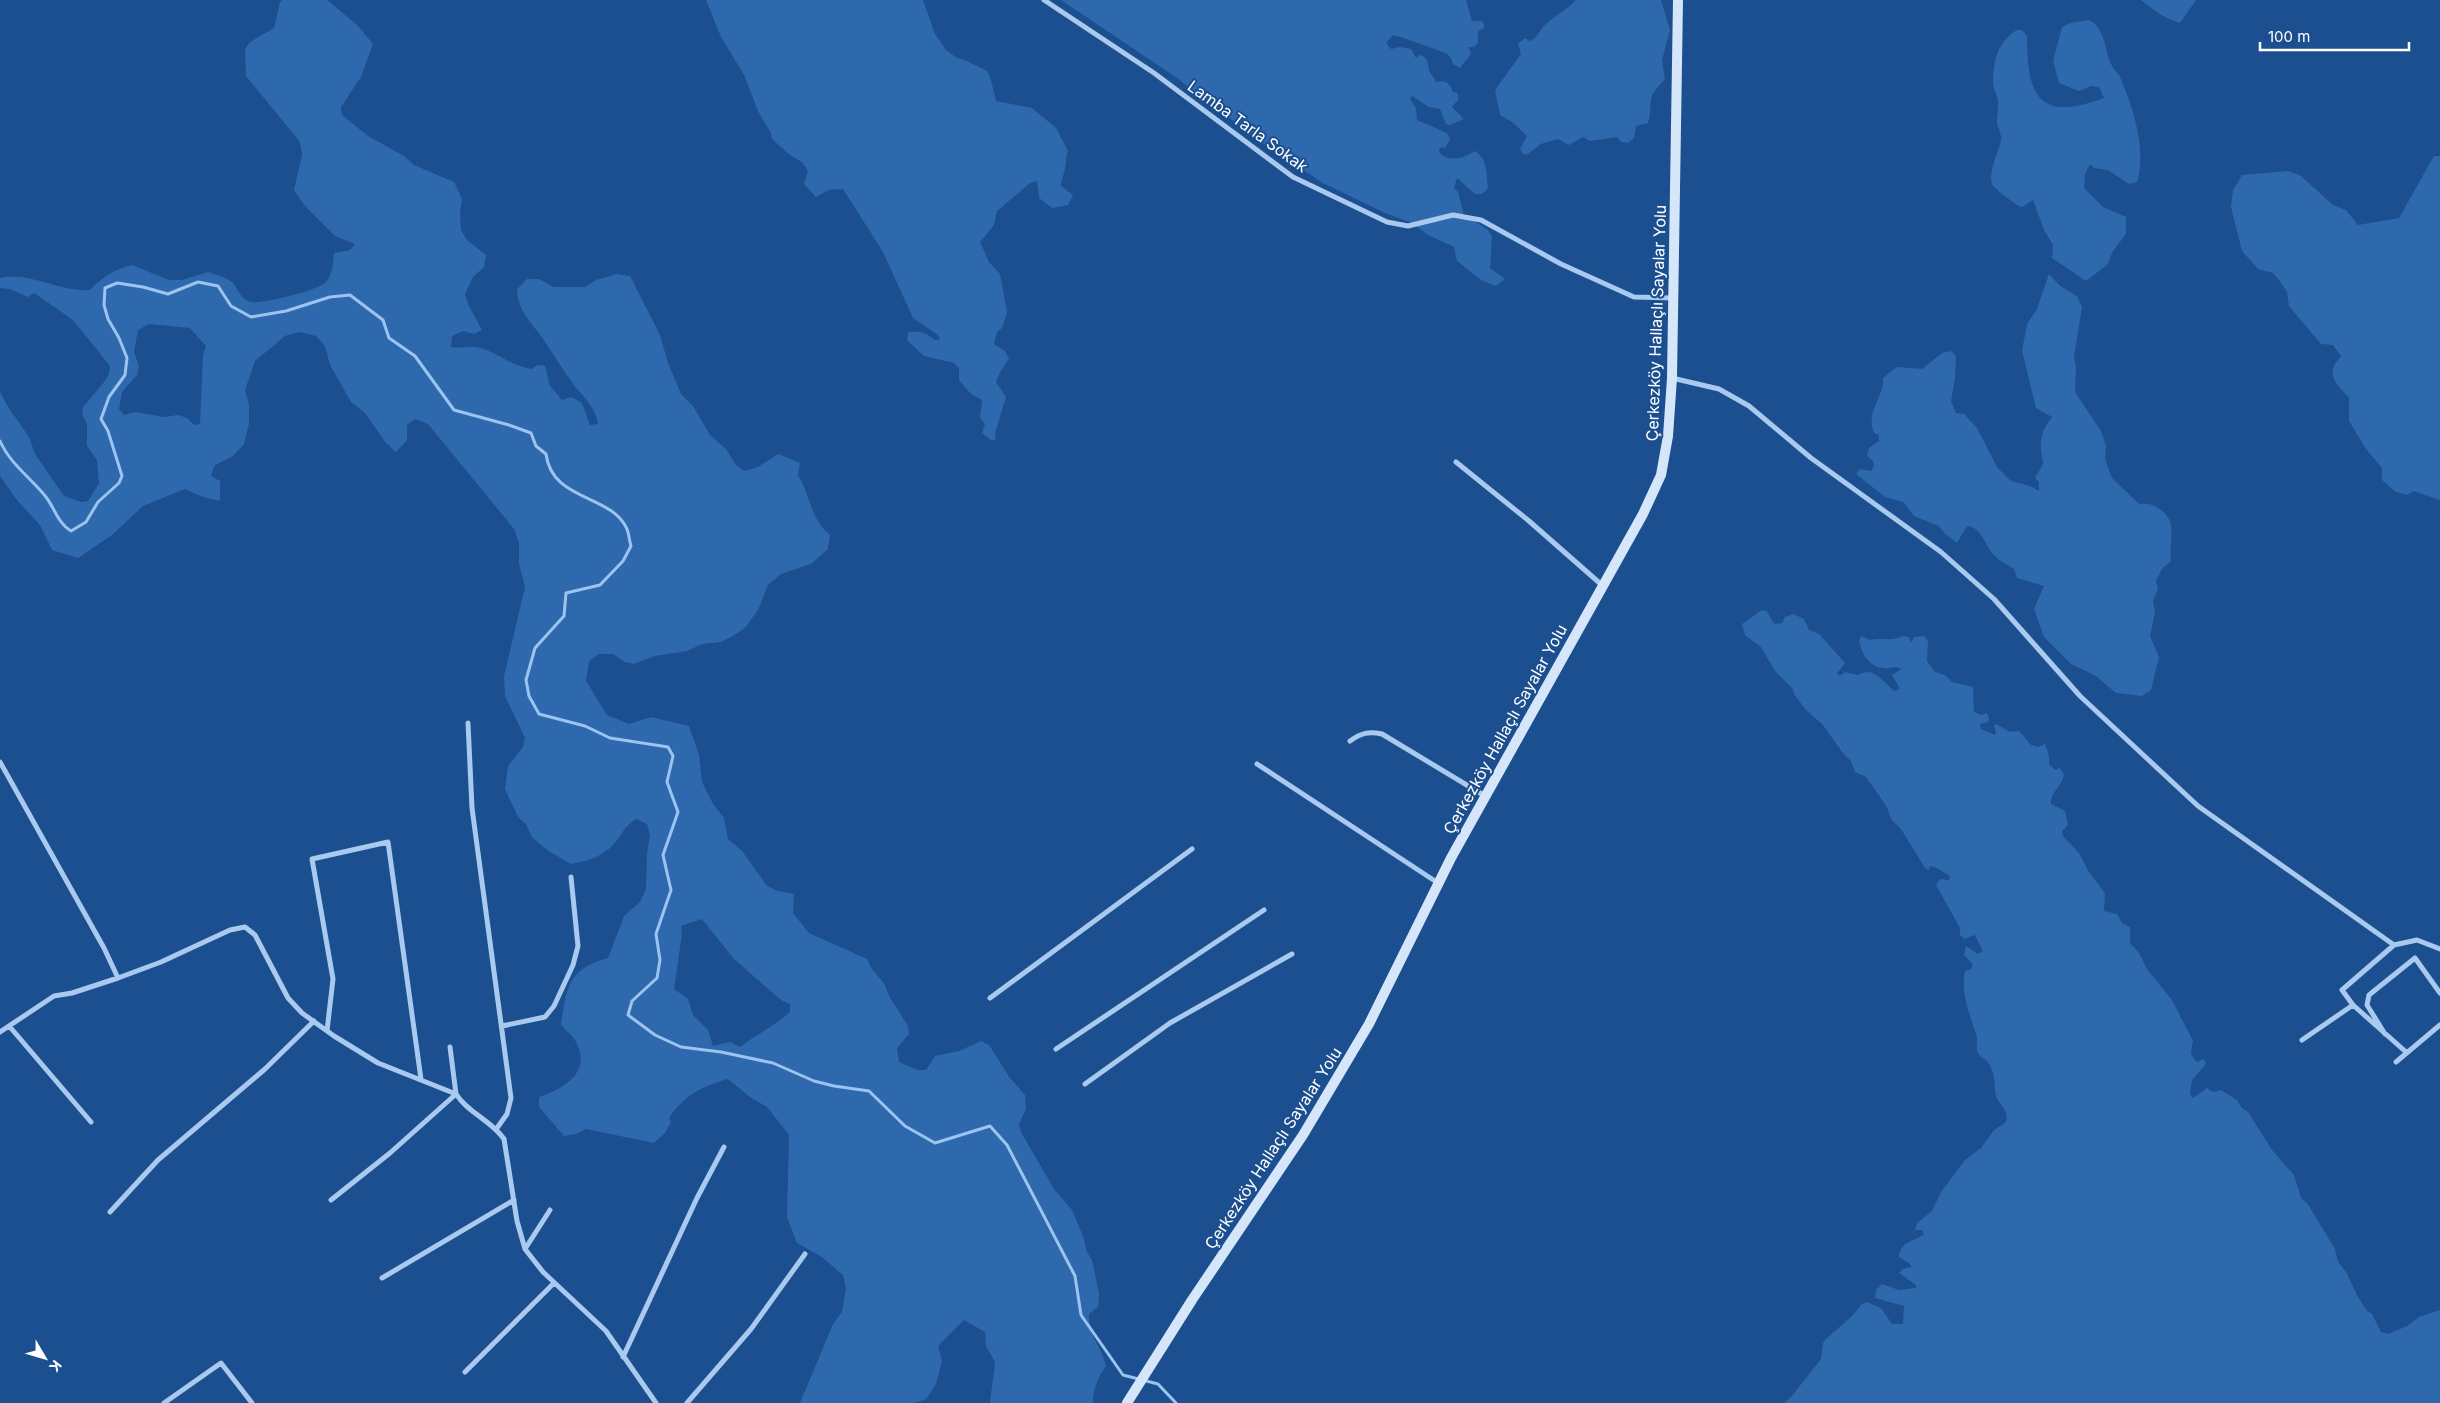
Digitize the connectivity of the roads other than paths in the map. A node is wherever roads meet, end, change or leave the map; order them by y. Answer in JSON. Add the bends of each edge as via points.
{"nodes":[{"id":1,"x":1044,"y":0,"type":"edge"},
{"id":2,"x":1678,"y":0,"type":"edge"},
{"id":3,"x":1675,"y":298,"type":"junction"},
{"id":4,"x":1672,"y":378,"type":"junction"},
{"id":5,"x":1456,"y":462,"type":"dead end"},
{"id":6,"x":1602,"y":586,"type":"junction"},
{"id":7,"x":468,"y":723,"type":"dead end"},
{"id":8,"x":1350,"y":741,"type":"dead end"},
{"id":9,"x":0,"y":762,"type":"edge"},
{"id":10,"x":1257,"y":764,"type":"dead end"},
{"id":11,"x":1486,"y":796,"type":"junction"},
{"id":12,"x":1192,"y":849,"type":"dead end"},
{"id":13,"x":571,"y":877,"type":"dead end"},
{"id":14,"x":1438,"y":883,"type":"junction"},
{"id":15,"x":1264,"y":910,"type":"dead end"},
{"id":16,"x":2394,"y":945,"type":"junction"},
{"id":17,"x":2440,"y":949,"type":"edge"},
{"id":18,"x":1292,"y":954,"type":"dead end"},
{"id":19,"x":118,"y":978,"type":"junction"},
{"id":20,"x":2440,"y":993,"type":"edge"},
{"id":21,"x":990,"y":998,"type":"dead end"},
{"id":22,"x":2353,"y":1005,"type":"junction"},
{"id":23,"x":314,"y":1022,"type":"junction"},
{"id":24,"x":2440,"y":1025,"type":"edge"},
{"id":25,"x":502,"y":1026,"type":"junction"},
{"id":26,"x":10,"y":1027,"type":"junction"},
{"id":27,"x":327,"y":1031,"type":"junction"},
{"id":28,"x":0,"y":1032,"type":"edge"},
{"id":29,"x":2385,"y":1034,"type":"junction"},
{"id":30,"x":2302,"y":1040,"type":"dead end"},
{"id":31,"x":450,"y":1047,"type":"dead end"},
{"id":32,"x":1056,"y":1049,"type":"dead end"},
{"id":33,"x":2406,"y":1052,"type":"junction"},
{"id":34,"x":2396,"y":1062,"type":"dead end"},
{"id":35,"x":421,"y":1079,"type":"junction"},
{"id":36,"x":1085,"y":1084,"type":"dead end"},
{"id":37,"x":456,"y":1094,"type":"junction"},
{"id":38,"x":91,"y":1122,"type":"dead end"},
{"id":39,"x":497,"y":1128,"type":"junction"},
{"id":40,"x":724,"y":1146,"type":"dead end"},
{"id":41,"x":331,"y":1200,"type":"dead end"},
{"id":42,"x":514,"y":1200,"type":"junction"},
{"id":43,"x":550,"y":1210,"type":"dead end"},
{"id":44,"x":110,"y":1212,"type":"dead end"},
{"id":45,"x":525,"y":1249,"type":"junction"},
{"id":46,"x":805,"y":1254,"type":"dead end"},
{"id":47,"x":382,"y":1278,"type":"dead end"},
{"id":48,"x":554,"y":1283,"type":"junction"},
{"id":49,"x":623,"y":1357,"type":"junction"},
{"id":50,"x":465,"y":1372,"type":"dead end"},
{"id":51,"x":1130,"y":1399,"type":"edge"},
{"id":52,"x":164,"y":1403,"type":"edge"},
{"id":53,"x":252,"y":1403,"type":"edge"},
{"id":54,"x":656,"y":1403,"type":"edge"},
{"id":55,"x":686,"y":1403,"type":"edge"}],
"edges":[{"from":1,"to":3,"type":"street","name":"Lamba Tarla Sokak","via":[[1154,73],[1294,176],[1387,222],[1408,226],[1452,215],[1481,220],[1561,264],[1634,297]]},
{"from":2,"to":3,"type":"main road","name":"Çerkezköy Hallaçlı Sayalar Yolu"},
{"from":3,"to":4,"type":"main road","name":"Çerkezköy Hallaçlı Sayalar Yolu"},
{"from":4,"to":6,"type":"main road","name":"Çerkezköy Hallaçlı Sayalar Yolu","via":[[1668,436],[1661,475]]},
{"from":4,"to":16,"type":"street","via":[[1719,389],[1749,406],[1811,458],[1941,552],[1994,599],[2080,696],[2198,806]]},
{"from":5,"to":6,"type":"street"},
{"from":6,"to":11,"type":"main road","name":"Çerkezköy Hallaçlı Sayalar Yolu"},
{"from":7,"to":25,"type":"street","via":[[472,808]]},
{"from":8,"to":11,"type":"street","via":[[1372,731],[1382,734]]},
{"from":9,"to":19,"type":"street"},
{"from":10,"to":14,"type":"street"},
{"from":11,"to":14,"type":"main road","name":"Çerkezköy Hallaçlı Sayalar Yolu"},
{"from":12,"to":21,"type":"street"},
{"from":13,"to":25,"type":"street","via":[[578,946],[573,965],[554,1006],[545,1017]]},
{"from":14,"to":51,"type":"main road","name":"Çerkezköy Hallaçlı Sayalar Yolu","via":[[1369,1024],[1303,1135]]},
{"from":15,"to":32,"type":"street"},
{"from":16,"to":17,"type":"street","via":[[2417,940]]},
{"from":16,"to":22,"type":"street","via":[[2342,990]]},
{"from":18,"to":36,"type":"street","via":[[1170,1023]]},
{"from":19,"to":23,"type":"street","via":[[230,930],[245,927],[255,935],[288,998]]},
{"from":19,"to":26,"type":"street","via":[[54,996]]},
{"from":20,"to":29,"type":"street","via":[[2415,958],[2368,995],[2367,1005]]},
{"from":22,"to":29,"type":"street"},
{"from":22,"to":30,"type":"street"},
{"from":23,"to":27,"type":"street"},
{"from":23,"to":44,"type":"street","via":[[158,1160]]},
{"from":24,"to":33,"type":"street"},
{"from":25,"to":39,"type":"street","via":[[510,1098],[507,1114]]},
{"from":26,"to":28,"type":"street"},
{"from":26,"to":38,"type":"street"},
{"from":27,"to":35,"type":"street","via":[[378,1063]]},
{"from":27,"to":35,"type":"street","via":[[333,978],[312,859],[388,842]]},
{"from":29,"to":33,"type":"street"},
{"from":31,"to":37,"type":"street"},
{"from":33,"to":34,"type":"street"},
{"from":35,"to":37,"type":"street"},
{"from":37,"to":39,"type":"street","via":[[461,1102]]},
{"from":37,"to":41,"type":"street"},
{"from":39,"to":42,"type":"street","via":[[504,1138]]},
{"from":40,"to":49,"type":"street"},
{"from":42,"to":45,"type":"street"},
{"from":42,"to":47,"type":"street"},
{"from":43,"to":45,"type":"street"},
{"from":45,"to":48,"type":"street"},
{"from":46,"to":55,"type":"street","via":[[751,1329]]},
{"from":48,"to":49,"type":"street","via":[[606,1331]]},
{"from":48,"to":50,"type":"street"},
{"from":49,"to":54,"type":"street"},
{"from":52,"to":53,"type":"street","via":[[221,1363]]}]}
